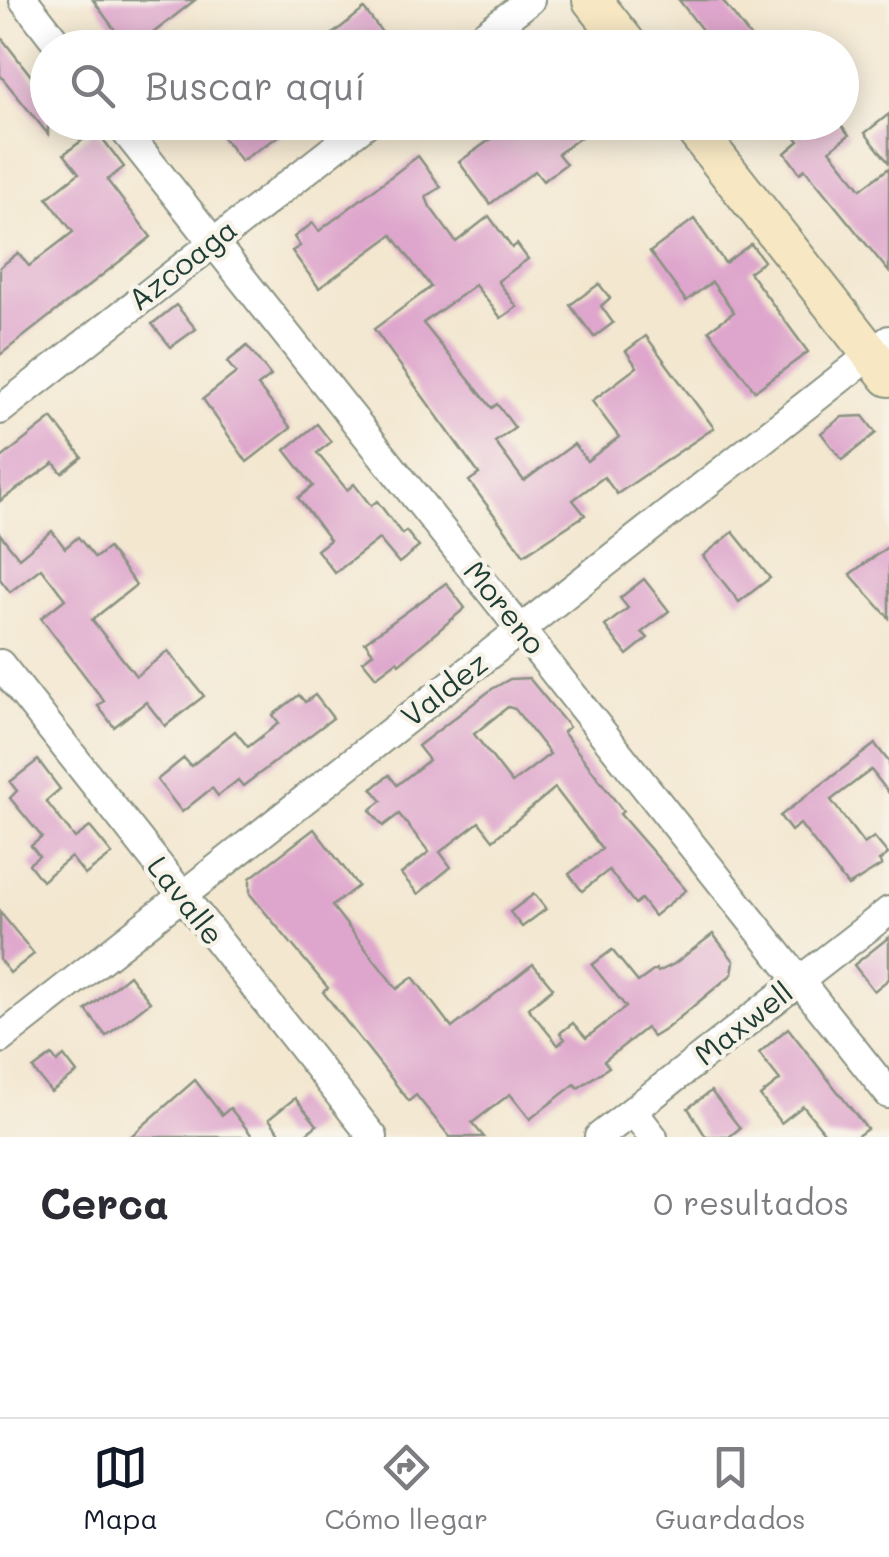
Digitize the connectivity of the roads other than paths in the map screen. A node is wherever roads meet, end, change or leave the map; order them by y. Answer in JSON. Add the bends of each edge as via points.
{"nodes":[{"id":1,"x":24,"y":0,"type":"edge"},
{"id":2,"x":530,"y":0,"type":"edge"},
{"id":3,"x":597,"y":2,"type":"edge"},
{"id":4,"x":47,"y":30,"type":"edge"},
{"id":5,"x":491,"y":30,"type":"edge"},
{"id":6,"x":617,"y":30,"type":"edge"},
{"id":7,"x":132,"y":140,"type":"edge"},
{"id":8,"x":344,"y":140,"type":"edge"},
{"id":9,"x":704,"y":140,"type":"edge"},
{"id":10,"x":210,"y":242,"type":"junction"},
{"id":11,"x":883,"y":357,"type":"edge"},
{"id":12,"x":0,"y":410,"type":"edge"},
{"id":13,"x":522,"y":629,"type":"junction"},
{"id":14,"x":0,"y":664,"type":"edge"},
{"id":15,"x":181,"y":897,"type":"junction"},
{"id":16,"x":889,"y":910,"type":"edge"},
{"id":17,"x":802,"y":979,"type":"junction"},
{"id":18,"x":0,"y":1039,"type":"edge"},
{"id":19,"x":889,"y":1094,"type":"edge"},
{"id":20,"x":632,"y":1111,"type":"junction"},
{"id":21,"x":373,"y":1137,"type":"edge"},
{"id":22,"x":599,"y":1137,"type":"edge"},
{"id":23,"x":653,"y":1137,"type":"edge"}],
"edges":[{"from":1,"to":4,"type":"street"},
{"from":2,"to":5,"type":"street"},
{"from":3,"to":6,"type":"main road"},
{"from":7,"to":10,"type":"street","name":"Moreno"},
{"from":8,"to":10,"type":"street","name":"Azcoaga"},
{"from":9,"to":11,"type":"main road"},
{"from":10,"to":12,"type":"street","name":"Azcoaga"},
{"from":10,"to":13,"type":"street","name":"Moreno"},
{"from":11,"to":13,"type":"street","name":"Valdez"},
{"from":13,"to":15,"type":"street","name":"Valdez"},
{"from":13,"to":17,"type":"street","name":"Moreno"},
{"from":14,"to":15,"type":"street","name":"Lavalle"},
{"from":15,"to":18,"type":"street","name":"Valdez"},
{"from":15,"to":21,"type":"street","name":"Lavalle"},
{"from":16,"to":17,"type":"street","name":"Maxwell"},
{"from":17,"to":19,"type":"street","name":"Moreno"},
{"from":17,"to":20,"type":"street","name":"Maxwell"},
{"from":20,"to":22,"type":"street","name":"Maxwell"},
{"from":20,"to":23,"type":"street"}]}
